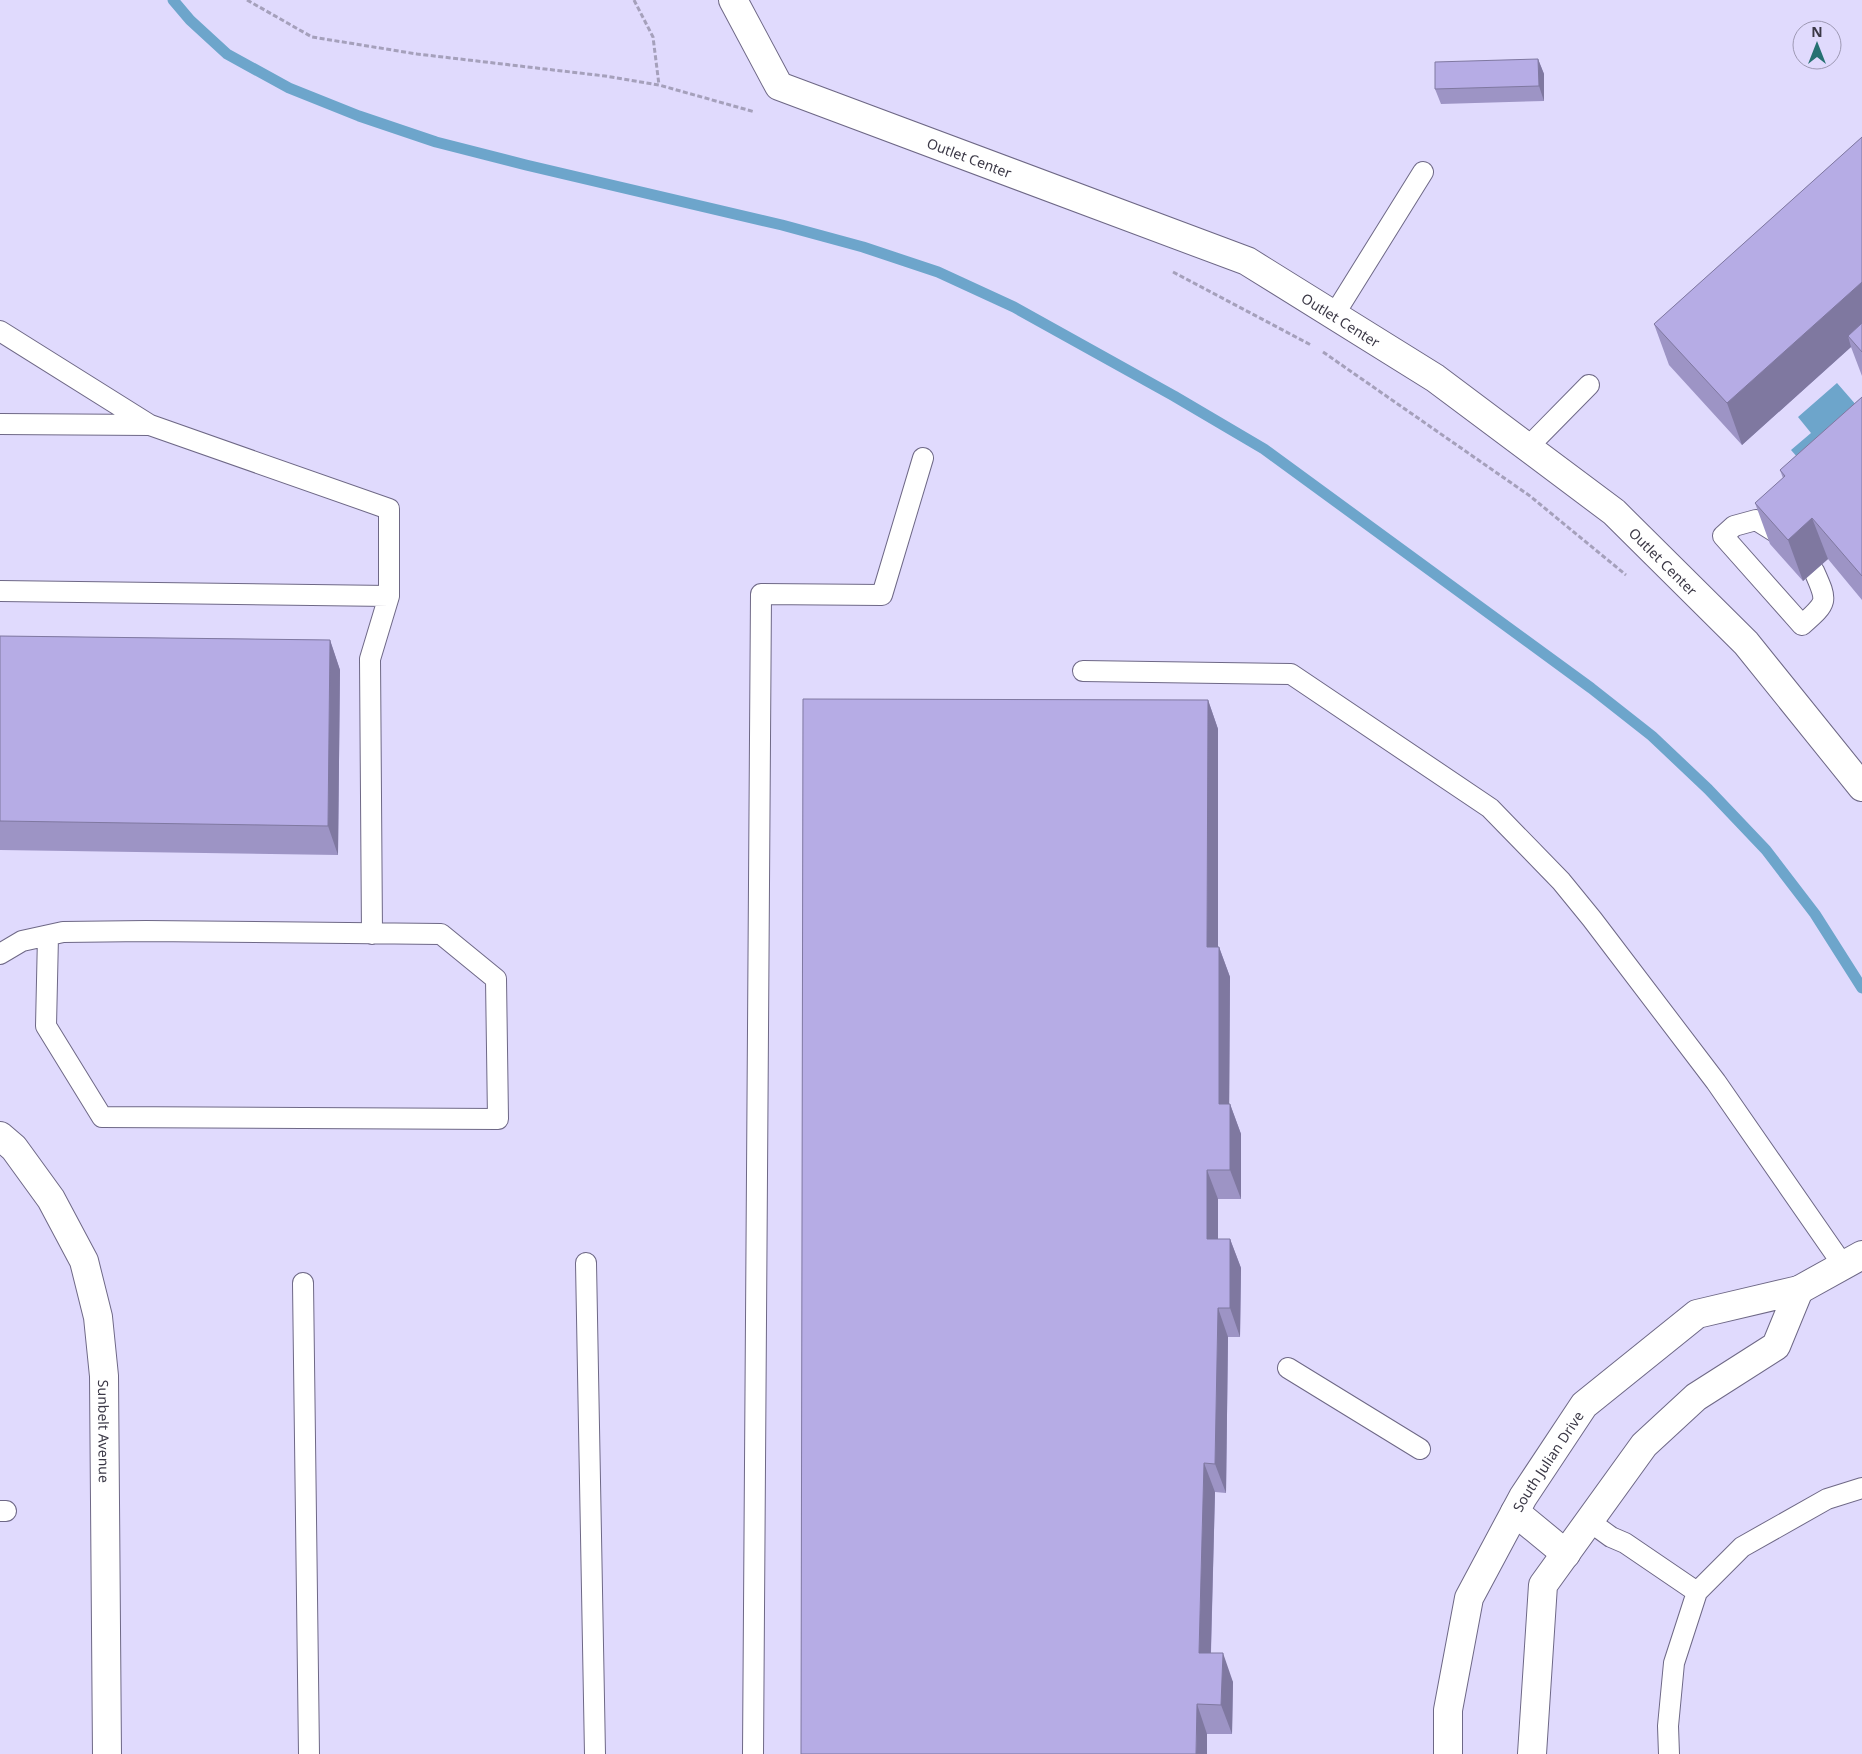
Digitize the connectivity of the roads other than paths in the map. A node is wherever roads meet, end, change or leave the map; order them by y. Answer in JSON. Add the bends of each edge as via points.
{"nodes":[{"id":1,"x":734,"y":0,"type":"edge"},
{"id":2,"x":1423,"y":172,"type":"dead end"},
{"id":3,"x":1334,"y":315,"type":"junction"},
{"id":4,"x":0,"y":331,"type":"edge"},
{"id":5,"x":1589,"y":385,"type":"dead end"},
{"id":6,"x":0,"y":424,"type":"edge"},
{"id":7,"x":150,"y":425,"type":"junction"},
{"id":8,"x":1528,"y":447,"type":"junction"},
{"id":9,"x":923,"y":458,"type":"dead end"},
{"id":10,"x":1780,"y":535,"type":"edge"},
{"id":11,"x":1814,"y":571,"type":"edge"},
{"id":12,"x":0,"y":591,"type":"edge"},
{"id":13,"x":389,"y":596,"type":"junction"},
{"id":14,"x":1083,"y":671,"type":"dead end"},
{"id":15,"x":1862,"y":787,"type":"edge"},
{"id":16,"x":372,"y":934,"type":"junction"},
{"id":17,"x":48,"y":936,"type":"junction"},
{"id":18,"x":0,"y":954,"type":"edge"},
{"id":19,"x":0,"y":1136,"type":"edge"},
{"id":20,"x":1852,"y":1260,"type":"edge"},
{"id":21,"x":586,"y":1263,"type":"dead end"},
{"id":22,"x":303,"y":1283,"type":"dead end"},
{"id":23,"x":1799,"y":1290,"type":"junction"},
{"id":24,"x":1288,"y":1368,"type":"dead end"},
{"id":25,"x":1420,"y":1449,"type":"dead end"},
{"id":26,"x":1862,"y":1488,"type":"edge"},
{"id":27,"x":1515,"y":1512,"type":"junction"},
{"id":28,"x":1589,"y":1521,"type":"junction"},
{"id":29,"x":1566,"y":1554,"type":"junction"},
{"id":30,"x":1698,"y":1592,"type":"junction"},
{"id":31,"x":106,"y":1754,"type":"edge"},
{"id":32,"x":309,"y":1754,"type":"edge"},
{"id":33,"x":595,"y":1754,"type":"edge"},
{"id":34,"x":753,"y":1754,"type":"edge"},
{"id":35,"x":1448,"y":1754,"type":"edge"},
{"id":36,"x":1532,"y":1754,"type":"edge"},
{"id":37,"x":1669,"y":1754,"type":"edge"}],
"edges":[{"from":1,"to":3,"type":"street","name":"Outlet Center","via":[[779,86],[1247,262]]},
{"from":2,"to":3,"type":"lane"},
{"from":3,"to":8,"type":"street","name":"Outlet Center","via":[[1435,378]]},
{"from":4,"to":7,"type":"lane"},
{"from":5,"to":8,"type":"lane"},
{"from":6,"to":7,"type":"lane"},
{"from":7,"to":13,"type":"lane","via":[[389,509]]},
{"from":8,"to":15,"type":"street","name":"Outlet Center","via":[[1614,512],[1746,643]]},
{"from":9,"to":34,"type":"lane","via":[[882,595],[761,594]]},
{"from":10,"to":11,"type":"lane","via":[[1756,520],[1734,526],[1723,536],[1802,625],[1820,609],[1824,594]]},
{"from":12,"to":13,"type":"lane"},
{"from":13,"to":16,"type":"lane","via":[[370,660]]},
{"from":14,"to":20,"type":"lane","via":[[1291,674],[1490,808],[1561,881],[1592,919]]},
{"from":16,"to":17,"type":"lane","via":[[146,931],[63,932]]},
{"from":16,"to":17,"type":"lane","via":[[441,934],[496,979],[498,1119],[102,1117],[46,1026]]},
{"from":17,"to":18,"type":"lane","via":[[22,941]]},
{"from":19,"to":31,"type":"street","name":"Sunbelt Avenue","via":[[14,1148],[51,1199],[84,1261],[98,1318],[104,1376]]},
{"from":20,"to":23,"type":"street","name":"South Julian Drive"},
{"from":21,"to":33,"type":"lane"},
{"from":22,"to":32,"type":"lane"},
{"from":23,"to":27,"type":"street","name":"South Julian Drive","via":[[1697,1314],[1584,1405]]},
{"from":23,"to":28,"type":"street","via":[[1776,1346],[1696,1397],[1644,1444]]},
{"from":24,"to":25,"type":"lane"},
{"from":26,"to":30,"type":"lane","via":[[1827,1499],[1742,1547]]},
{"from":27,"to":29,"type":"street"},
{"from":27,"to":35,"type":"street","name":"South Julian Drive","via":[[1469,1598],[1448,1710]]},
{"from":28,"to":29,"type":"street"},
{"from":28,"to":30,"type":"lane"},
{"from":29,"to":36,"type":"street","via":[[1543,1585]]},
{"from":30,"to":37,"type":"lane","via":[[1674,1663],[1668,1726]]}]}
